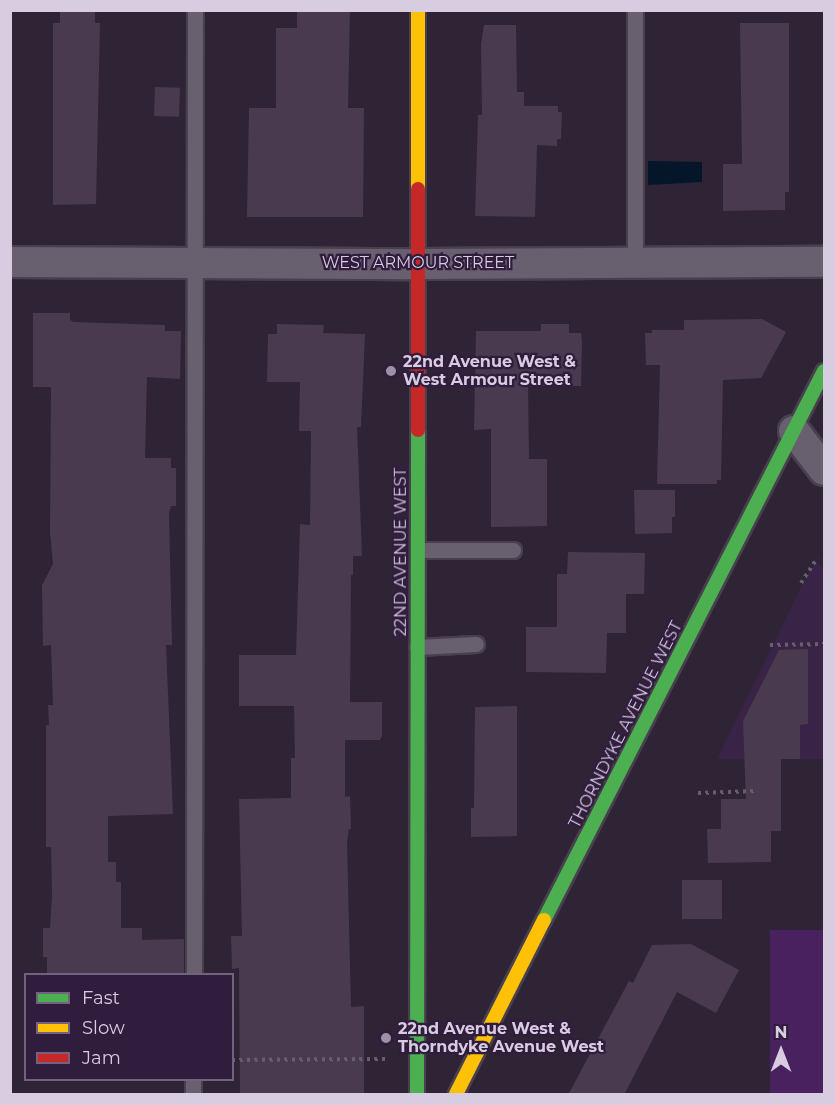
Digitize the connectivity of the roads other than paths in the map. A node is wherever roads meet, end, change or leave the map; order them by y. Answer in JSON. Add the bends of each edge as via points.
{"nodes":[{"id":1,"x":195,"y":10,"type":"edge"},
{"id":2,"x":417,"y":10,"type":"edge"},
{"id":3,"x":635,"y":10,"type":"edge"},
{"id":4,"x":10,"y":262,"type":"edge"},
{"id":5,"x":195,"y":262,"type":"junction"},
{"id":6,"x":825,"y":262,"type":"edge"},
{"id":7,"x":635,"y":263,"type":"junction"},
{"id":8,"x":418,"y":264,"type":"junction"},
{"id":9,"x":825,"y":371,"type":"edge"},
{"id":10,"x":794,"y":431,"type":"junction"},
{"id":11,"x":825,"y":470,"type":"edge"},
{"id":12,"x":418,"y":550,"type":"junction"},
{"id":13,"x":513,"y":550,"type":"dead end"},
{"id":14,"x":476,"y":644,"type":"dead end"},
{"id":15,"x":417,"y":646,"type":"junction"},
{"id":16,"x":194,"y":973,"type":"edge"},
{"id":17,"x":417,"y":1095,"type":"edge"},
{"id":18,"x":456,"y":1095,"type":"edge"}],
"edges":[{"from":1,"to":5,"type":"lane"},
{"from":2,"to":8,"type":"street","name":"22ND AVENUE WEST"},
{"from":3,"to":7,"type":"lane"},
{"from":4,"to":5,"type":"street","name":"WEST ARMOUR STREET"},
{"from":5,"to":8,"type":"street","name":"WEST ARMOUR STREET"},
{"from":5,"to":16,"type":"lane"},
{"from":6,"to":7,"type":"street","name":"WEST ARMOUR STREET"},
{"from":7,"to":8,"type":"street","name":"WEST ARMOUR STREET"},
{"from":8,"to":12,"type":"street","name":"22ND AVENUE WEST"},
{"from":9,"to":10,"type":"street","name":"THORNDYKE AVENUE WEST"},
{"from":10,"to":11,"type":"street"},
{"from":10,"to":18,"type":"street","name":"THORNDYKE AVENUE WEST"},
{"from":12,"to":13,"type":"lane"},
{"from":12,"to":15,"type":"street","name":"22ND AVENUE WEST"},
{"from":14,"to":15,"type":"lane"},
{"from":15,"to":17,"type":"street","name":"22ND AVENUE WEST"}]}
